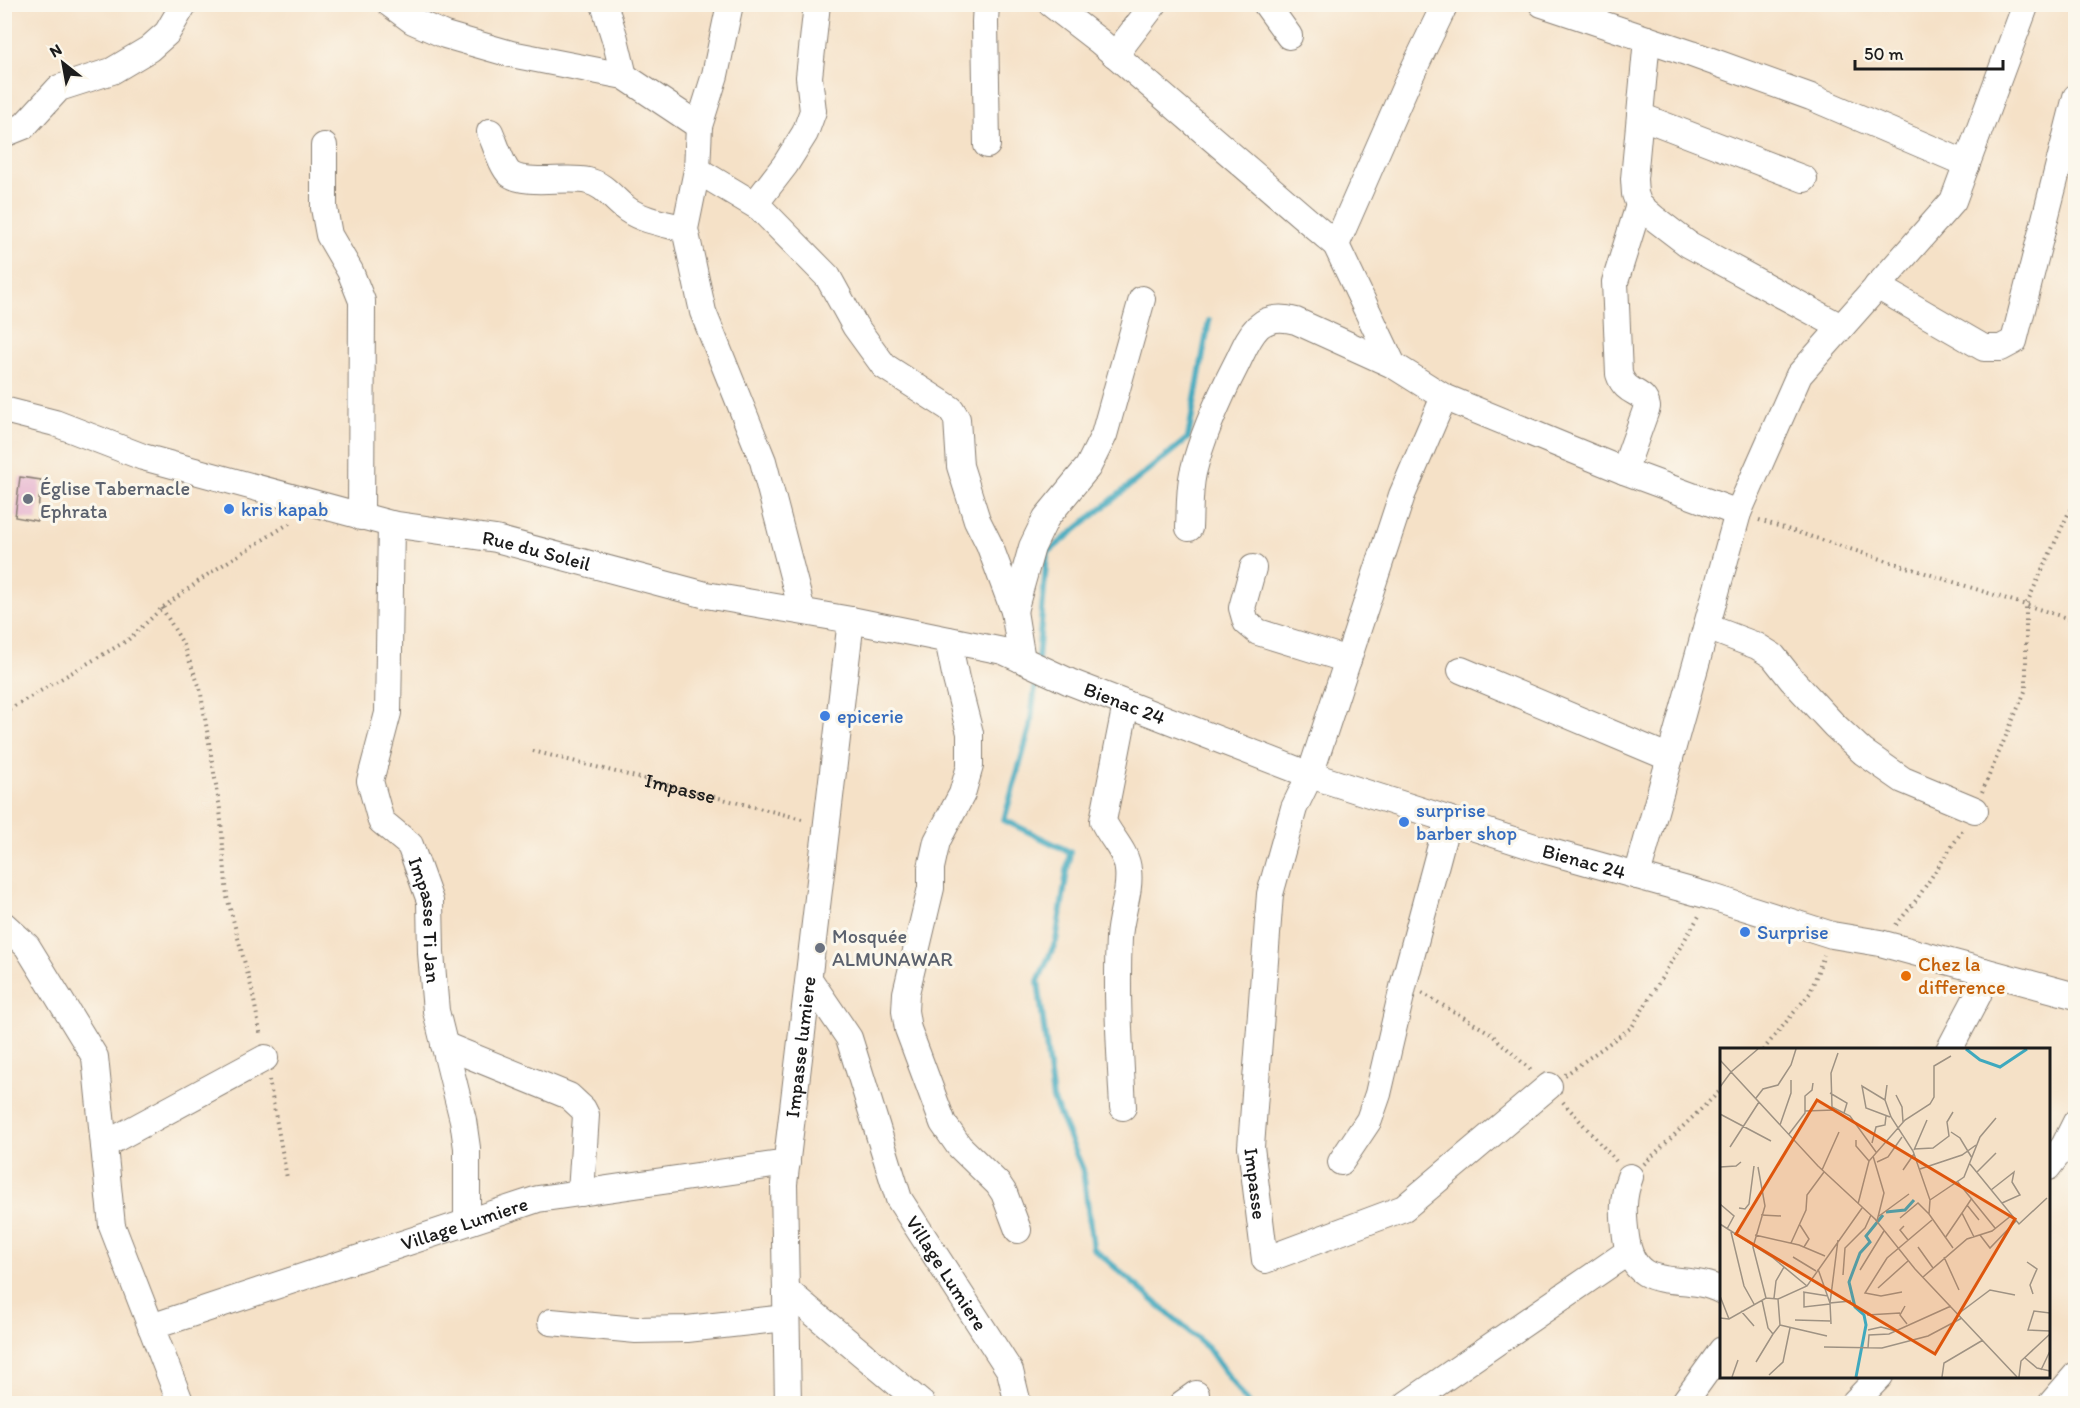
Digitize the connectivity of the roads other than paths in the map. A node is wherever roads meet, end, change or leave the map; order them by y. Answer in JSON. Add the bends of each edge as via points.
{"nodes":[{"id":1,"x":184,"y":4,"type":"edge"},
{"id":2,"x":390,"y":4,"type":"edge"},
{"id":3,"x":604,"y":4,"type":"edge"},
{"id":4,"x":730,"y":4,"type":"edge"},
{"id":5,"x":817,"y":4,"type":"edge"},
{"id":6,"x":986,"y":4,"type":"edge"},
{"id":7,"x":1051,"y":4,"type":"edge"},
{"id":8,"x":1154,"y":4,"type":"edge"},
{"id":9,"x":1266,"y":4,"type":"edge"},
{"id":10,"x":1444,"y":4,"type":"edge"},
{"id":11,"x":1542,"y":4,"type":"edge"},
{"id":12,"x":2026,"y":4,"type":"edge"},
{"id":13,"x":1289,"y":36,"type":"dead end"},
{"id":14,"x":1647,"y":39,"type":"junction"},
{"id":15,"x":1115,"y":55,"type":"junction"},
{"id":16,"x":624,"y":76,"type":"junction"},
{"id":17,"x":2076,"y":97,"type":"edge"},
{"id":18,"x":1640,"y":116,"type":"junction"},
{"id":19,"x":699,"y":126,"type":"junction"},
{"id":20,"x":490,"y":132,"type":"dead end"},
{"id":21,"x":4,"y":134,"type":"edge"},
{"id":22,"x":987,"y":145,"type":"dead end"},
{"id":23,"x":324,"y":146,"type":"dead end"},
{"id":24,"x":1967,"y":164,"type":"junction"},
{"id":25,"x":697,"y":170,"type":"junction"},
{"id":26,"x":1804,"y":179,"type":"dead end"},
{"id":27,"x":754,"y":204,"type":"junction"},
{"id":28,"x":1640,"y":205,"type":"junction"},
{"id":29,"x":685,"y":230,"type":"junction"},
{"id":30,"x":1336,"y":245,"type":"junction"},
{"id":31,"x":1877,"y":286,"type":"junction"},
{"id":32,"x":1142,"y":299,"type":"dead end"},
{"id":33,"x":1841,"y":327,"type":"junction"},
{"id":34,"x":1393,"y":365,"type":"junction"},
{"id":35,"x":1444,"y":397,"type":"junction"},
{"id":36,"x":4,"y":410,"type":"edge"},
{"id":37,"x":1624,"y":471,"type":"junction"},
{"id":38,"x":1738,"y":513,"type":"junction"},
{"id":39,"x":361,"y":517,"type":"junction"},
{"id":40,"x":391,"y":524,"type":"junction"},
{"id":41,"x":1189,"y":528,"type":"dead end"},
{"id":42,"x":1253,"y":568,"type":"dead end"},
{"id":43,"x":802,"y":611,"type":"junction"},
{"id":44,"x":1014,"y":611,"type":"junction"},
{"id":45,"x":851,"y":620,"type":"junction"},
{"id":46,"x":1707,"y":627,"type":"junction"},
{"id":47,"x":948,"y":640,"type":"junction"},
{"id":48,"x":1012,"y":655,"type":"junction"},
{"id":49,"x":1348,"y":660,"type":"junction"},
{"id":50,"x":1461,"y":670,"type":"dead end"},
{"id":51,"x":1070,"y":682,"type":"joint"},
{"id":52,"x":1126,"y":704,"type":"junction"},
{"id":53,"x":1670,"y":758,"type":"junction"},
{"id":54,"x":1311,"y":774,"type":"junction"},
{"id":55,"x":1975,"y":810,"type":"road end"},
{"id":56,"x":1448,"y":819,"type":"junction"},
{"id":57,"x":1637,"y":876,"type":"junction"},
{"id":58,"x":4,"y":925,"type":"edge"},
{"id":59,"x":1984,"y":971,"type":"junction"},
{"id":60,"x":809,"y":979,"type":"junction"},
{"id":61,"x":2075,"y":995,"type":"edge"},
{"id":62,"x":444,"y":1045,"type":"junction"},
{"id":63,"x":1949,"y":1048,"type":"edge"},
{"id":64,"x":265,"y":1058,"type":"road end"},
{"id":65,"x":1549,"y":1086,"type":"road end"},
{"id":66,"x":1123,"y":1107,"type":"dead end"},
{"id":67,"x":2076,"y":1122,"type":"edge"},
{"id":68,"x":104,"y":1145,"type":"junction"},
{"id":69,"x":1341,"y":1162,"type":"dead end"},
{"id":70,"x":787,"y":1163,"type":"junction"},
{"id":71,"x":2050,"y":1166,"type":"edge"},
{"id":72,"x":1630,"y":1177,"type":"road end"},
{"id":73,"x":581,"y":1193,"type":"junction"},
{"id":74,"x":467,"y":1222,"type":"junction"},
{"id":75,"x":1018,"y":1230,"type":"dead end"},
{"id":76,"x":1628,"y":1252,"type":"junction"},
{"id":77,"x":786,"y":1290,"type":"junction"},
{"id":78,"x":1720,"y":1290,"type":"edge"},
{"id":79,"x":786,"y":1318,"type":"junction"},
{"id":80,"x":552,"y":1322,"type":"dead end"},
{"id":81,"x":151,"y":1327,"type":"junction"},
{"id":82,"x":1720,"y":1353,"type":"edge"},
{"id":83,"x":2076,"y":1375,"type":"edge"},
{"id":84,"x":1879,"y":1378,"type":"edge"},
{"id":85,"x":181,"y":1404,"type":"edge"},
{"id":86,"x":788,"y":1404,"type":"edge"},
{"id":87,"x":922,"y":1404,"type":"edge"},
{"id":88,"x":1018,"y":1404,"type":"edge"},
{"id":89,"x":1407,"y":1404,"type":"edge"},
{"id":90,"x":1683,"y":1404,"type":"edge"},
{"id":91,"x":1853,"y":1404,"type":"edge"},
{"id":92,"x":2051,"y":1404,"type":"edge"}],
"edges":[{"from":1,"to":21,"type":"street","via":[[167,33],[149,49],[112,71],[59,88],[24,126]]},
{"from":2,"to":16,"type":"street","via":[[413,21],[445,35],[511,54]]},
{"from":3,"to":16,"type":"street"},
{"from":4,"to":19,"type":"street"},
{"from":5,"to":27,"type":"street","via":[[809,77],[813,111],[805,133],[785,165]]},
{"from":6,"to":22,"type":"street"},
{"from":7,"to":15,"type":"street"},
{"from":8,"to":15,"type":"street"},
{"from":9,"to":13,"type":"street"},
{"from":10,"to":30,"type":"street"},
{"from":11,"to":14,"type":"street"},
{"from":12,"to":24,"type":"street"},
{"from":14,"to":18,"type":"street"},
{"from":14,"to":24,"type":"street","via":[[1811,97]]},
{"from":15,"to":30,"type":"street"},
{"from":16,"to":19,"type":"street"},
{"from":17,"to":31,"type":"street","via":[[2014,341],[2001,348],[1984,348]]},
{"from":18,"to":26,"type":"street"},
{"from":18,"to":28,"type":"street","via":[[1634,178]]},
{"from":19,"to":25,"type":"street"},
{"from":20,"to":29,"type":"street","via":[[508,172],[516,177],[590,181],[603,187],[630,212]]},
{"from":23,"to":39,"type":"street","via":[[324,208],[329,235],[362,301]]},
{"from":24,"to":31,"type":"street","via":[[1953,201]]},
{"from":25,"to":27,"type":"street"},
{"from":25,"to":29,"type":"street"},
{"from":27,"to":44,"type":"street","via":[[828,277],[855,326],[884,366],[951,409],[957,419],[960,466],[971,502]]},
{"from":28,"to":33,"type":"street","via":[[1688,244]]},
{"from":28,"to":37,"type":"street","via":[[1615,282],[1619,374],[1624,385],[1647,402]]},
{"from":29,"to":43,"type":"street","via":[[703,312],[763,461]]},
{"from":30,"to":34,"type":"street"},
{"from":31,"to":33,"type":"street"},
{"from":32,"to":44,"type":"street","via":[[1104,435],[1088,467],[1046,518],[1032,547]]},
{"from":33,"to":38,"type":"street","via":[[1799,375]]},
{"from":34,"to":35,"type":"street"},
{"from":34,"to":41,"type":"street","via":[[1284,317],[1258,326],[1203,439],[1193,476]]},
{"from":35,"to":37,"type":"street"},
{"from":35,"to":49,"type":"street","via":[[1402,495]]},
{"from":36,"to":39,"type":"street","name":"Rue du Soleil","via":[[55,423],[143,457]]},
{"from":37,"to":38,"type":"street"},
{"from":38,"to":46,"type":"street"},
{"from":39,"to":40,"type":"street","name":"Rue du Soleil"},
{"from":40,"to":43,"type":"street","name":"Rue du Soleil","via":[[496,539],[706,595]]},
{"from":40,"to":62,"type":"street","name":"Impasse Ti Jan","via":[[388,713],[370,781],[381,821],[410,845],[430,901],[435,1000]]},
{"from":42,"to":49,"type":"street","via":[[1242,608],[1246,622],[1258,632]]},
{"from":43,"to":45,"type":"street","name":"Rue du Soleil"},
{"from":44,"to":48,"type":"street"},
{"from":45,"to":47,"type":"street","name":"Rue du Soleil"},
{"from":45,"to":60,"type":"street","name":"Impasse lumiere"},
{"from":46,"to":53,"type":"street"},
{"from":46,"to":55,"type":"street","via":[[1773,656],[1834,725],[1863,752],[1903,780]]},
{"from":47,"to":48,"type":"street","name":"Rue du Soleil"},
{"from":47,"to":75,"type":"street","via":[[970,734],[970,766],[962,794],[937,841],[905,1011],[943,1123],[959,1146],[1005,1193]]},
{"from":48,"to":51,"type":"street","name":"Rue du Soleil"},
{"from":49,"to":54,"type":"street"},
{"from":50,"to":53,"type":"street"},
{"from":51,"to":52,"type":"street","name":"Bienac 24"},
{"from":52,"to":54,"type":"street","name":"Bienac 24"},
{"from":52,"to":66,"type":"street","via":[[1103,821],[1128,869],[1119,936]]},
{"from":53,"to":57,"type":"street"},
{"from":54,"to":56,"type":"street","name":"Bienac 24"},
{"from":54,"to":65,"type":"street","name":"Impasse","via":[[1294,808],[1270,894],[1251,1147],[1265,1260],[1404,1208]]},
{"from":56,"to":57,"type":"street","name":"Bienac 24"},
{"from":56,"to":69,"type":"street","via":[[1378,1094],[1369,1120]]},
{"from":57,"to":59,"type":"street","name":"Bienac 24","via":[[1832,935],[1880,943]]},
{"from":58,"to":68,"type":"street","via":[[27,946],[95,1057]]},
{"from":59,"to":61,"type":"street","name":"Bienac 24"},
{"from":59,"to":63,"type":"street","via":[[1978,995]]},
{"from":60,"to":70,"type":"street","name":"Impasse lumiere"},
{"from":60,"to":88,"type":"street","name":"Village Lumiere","via":[[849,1038],[899,1199],[1010,1371]]},
{"from":62,"to":73,"type":"street","via":[[569,1096],[584,1109]]},
{"from":62,"to":74,"type":"street","name":"Impasse Ti Jan","via":[[467,1148]]},
{"from":64,"to":68,"type":"street"},
{"from":67,"to":71,"type":"street"},
{"from":68,"to":81,"type":"street","via":[[112,1226]]},
{"from":70,"to":73,"type":"street","name":"Village Lumiere"},
{"from":70,"to":77,"type":"street","name":"Impasse lumiere"},
{"from":72,"to":76,"type":"street","via":[[1623,1214]]},
{"from":73,"to":74,"type":"street","name":"Village Lumiere","via":[[538,1199]]},
{"from":74,"to":81,"type":"street","name":"Village Lumiere"},
{"from":76,"to":78,"type":"street","via":[[1640,1271],[1651,1276]]},
{"from":76,"to":89,"type":"street"},
{"from":77,"to":79,"type":"street","name":"Impasse lumiere"},
{"from":77,"to":87,"type":"street"},
{"from":79,"to":80,"type":"street","via":[[636,1330]]},
{"from":79,"to":86,"type":"street","name":"Impasse lumiere"},
{"from":81,"to":85,"type":"street"},
{"from":82,"to":90,"type":"street"},
{"from":83,"to":92,"type":"street"},
{"from":84,"to":91,"type":"street"}]}
